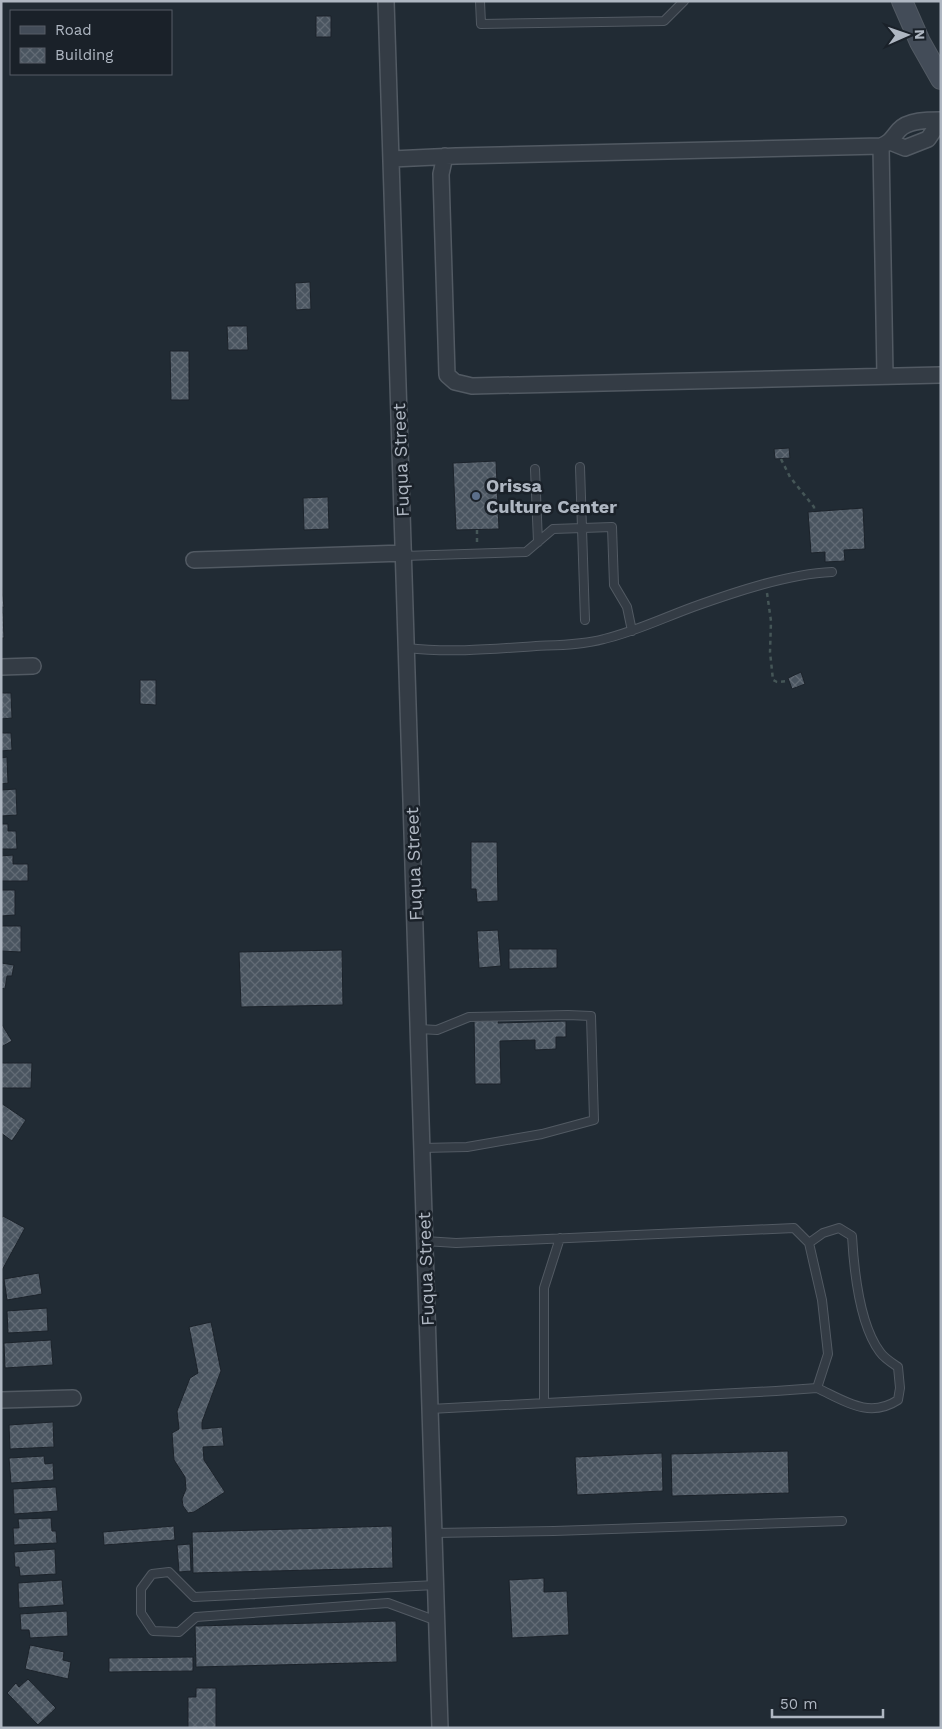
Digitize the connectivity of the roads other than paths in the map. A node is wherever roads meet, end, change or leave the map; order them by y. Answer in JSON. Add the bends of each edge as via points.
{"nodes":[{"id":1,"x":386,"y":1,"type":"edge"},
{"id":2,"x":480,"y":1,"type":"edge"},
{"id":3,"x":684,"y":1,"type":"edge"},
{"id":4,"x":902,"y":1,"type":"edge"},
{"id":5,"x":941,"y":79,"type":"edge"},
{"id":6,"x":941,"y":120,"type":"edge"},
{"id":7,"x":886,"y":144,"type":"junction"},
{"id":8,"x":445,"y":156,"type":"junction"},
{"id":9,"x":392,"y":159,"type":"junction"},
{"id":10,"x":940,"y":375,"type":"edge"},
{"id":11,"x":885,"y":376,"type":"junction"},
{"id":12,"x":580,"y":467,"type":"dead end"},
{"id":13,"x":536,"y":469,"type":"dead end"},
{"id":14,"x":582,"y":528,"type":"junction"},
{"id":15,"x":538,"y":542,"type":"junction"},
{"id":16,"x":404,"y":555,"type":"junction"},
{"id":17,"x":194,"y":560,"type":"dead end"},
{"id":18,"x":832,"y":572,"type":"dead end"},
{"id":19,"x":584,"y":620,"type":"dead end"},
{"id":20,"x":632,"y":631,"type":"junction"},
{"id":21,"x":407,"y":648,"type":"junction"},
{"id":22,"x":33,"y":666,"type":"dead end"},
{"id":23,"x":1,"y":667,"type":"edge"},
{"id":24,"x":419,"y":1029,"type":"junction"},
{"id":25,"x":422,"y":1148,"type":"junction"},
{"id":26,"x":560,"y":1238,"type":"junction"},
{"id":27,"x":425,"y":1241,"type":"junction"},
{"id":28,"x":809,"y":1243,"type":"junction"},
{"id":29,"x":817,"y":1388,"type":"junction"},
{"id":30,"x":73,"y":1398,"type":"dead end"},
{"id":31,"x":1,"y":1400,"type":"edge"},
{"id":32,"x":544,"y":1403,"type":"junction"},
{"id":33,"x":430,"y":1409,"type":"junction"},
{"id":34,"x":842,"y":1521,"type":"dead end"},
{"id":35,"x":434,"y":1533,"type":"junction"},
{"id":36,"x":436,"y":1586,"type":"junction"},
{"id":37,"x":437,"y":1621,"type":"junction"},
{"id":38,"x":440,"y":1728,"type":"edge"}],
"edges":[{"from":1,"to":9,"type":"street","name":"Fuqua Street"},
{"from":2,"to":3,"type":"lane","via":[[481,24],[664,21]]},
{"from":4,"to":5,"type":"main road"},
{"from":6,"to":7,"type":"street","via":[[928,140],[905,148]]},
{"from":7,"to":8,"type":"street"},
{"from":7,"to":11,"type":"street"},
{"from":8,"to":9,"type":"street"},
{"from":8,"to":11,"type":"street","via":[[441,174],[447,375],[456,382],[472,386]]},
{"from":9,"to":16,"type":"street","name":"Fuqua Street"},
{"from":10,"to":11,"type":"street"},
{"from":12,"to":14,"type":"lane"},
{"from":13,"to":15,"type":"lane"},
{"from":14,"to":15,"type":"lane","via":[[553,529]]},
{"from":14,"to":19,"type":"lane"},
{"from":14,"to":20,"type":"lane","via":[[612,527],[614,586],[627,607]]},
{"from":15,"to":16,"type":"lane","via":[[526,552]]},
{"from":16,"to":17,"type":"street"},
{"from":16,"to":21,"type":"street","name":"Fuqua Street"},
{"from":18,"to":20,"type":"lane","via":[[751,588]]},
{"from":20,"to":21,"type":"lane","via":[[602,640],[566,644],[434,651]]},
{"from":21,"to":24,"type":"street","name":"Fuqua Street"},
{"from":22,"to":23,"type":"street"},
{"from":24,"to":25,"type":"street","name":"Fuqua Street"},
{"from":24,"to":25,"type":"lane","via":[[437,1030],[469,1016],[591,1016],[594,1110],[594,1120],[542,1134],[467,1147]]},
{"from":25,"to":27,"type":"street","name":"Fuqua Street"},
{"from":26,"to":27,"type":"lane","via":[[456,1243]]},
{"from":26,"to":28,"type":"lane","via":[[794,1228]]},
{"from":26,"to":32,"type":"lane","via":[[544,1288]]},
{"from":27,"to":33,"type":"street","name":"Fuqua Street"},
{"from":28,"to":29,"type":"lane","via":[[822,1300],[828,1354]]},
{"from":28,"to":29,"type":"lane","via":[[840,1228],[852,1236],[854,1271],[868,1333],[881,1354],[898,1368],[900,1388],[898,1400],[886,1408],[861,1408]]},
{"from":29,"to":32,"type":"lane"},
{"from":30,"to":31,"type":"street"},
{"from":32,"to":33,"type":"lane"},
{"from":33,"to":35,"type":"street","name":"Fuqua Street"},
{"from":34,"to":35,"type":"lane"},
{"from":35,"to":36,"type":"street","name":"Fuqua Street"},
{"from":36,"to":37,"type":"street","name":"Fuqua Street"},
{"from":36,"to":37,"type":"lane","via":[[194,1597],[169,1572],[152,1574],[142,1589],[141,1614],[153,1631],[179,1632],[196,1616],[388,1603]]},
{"from":37,"to":38,"type":"street","name":"Fuqua Street"}]}
